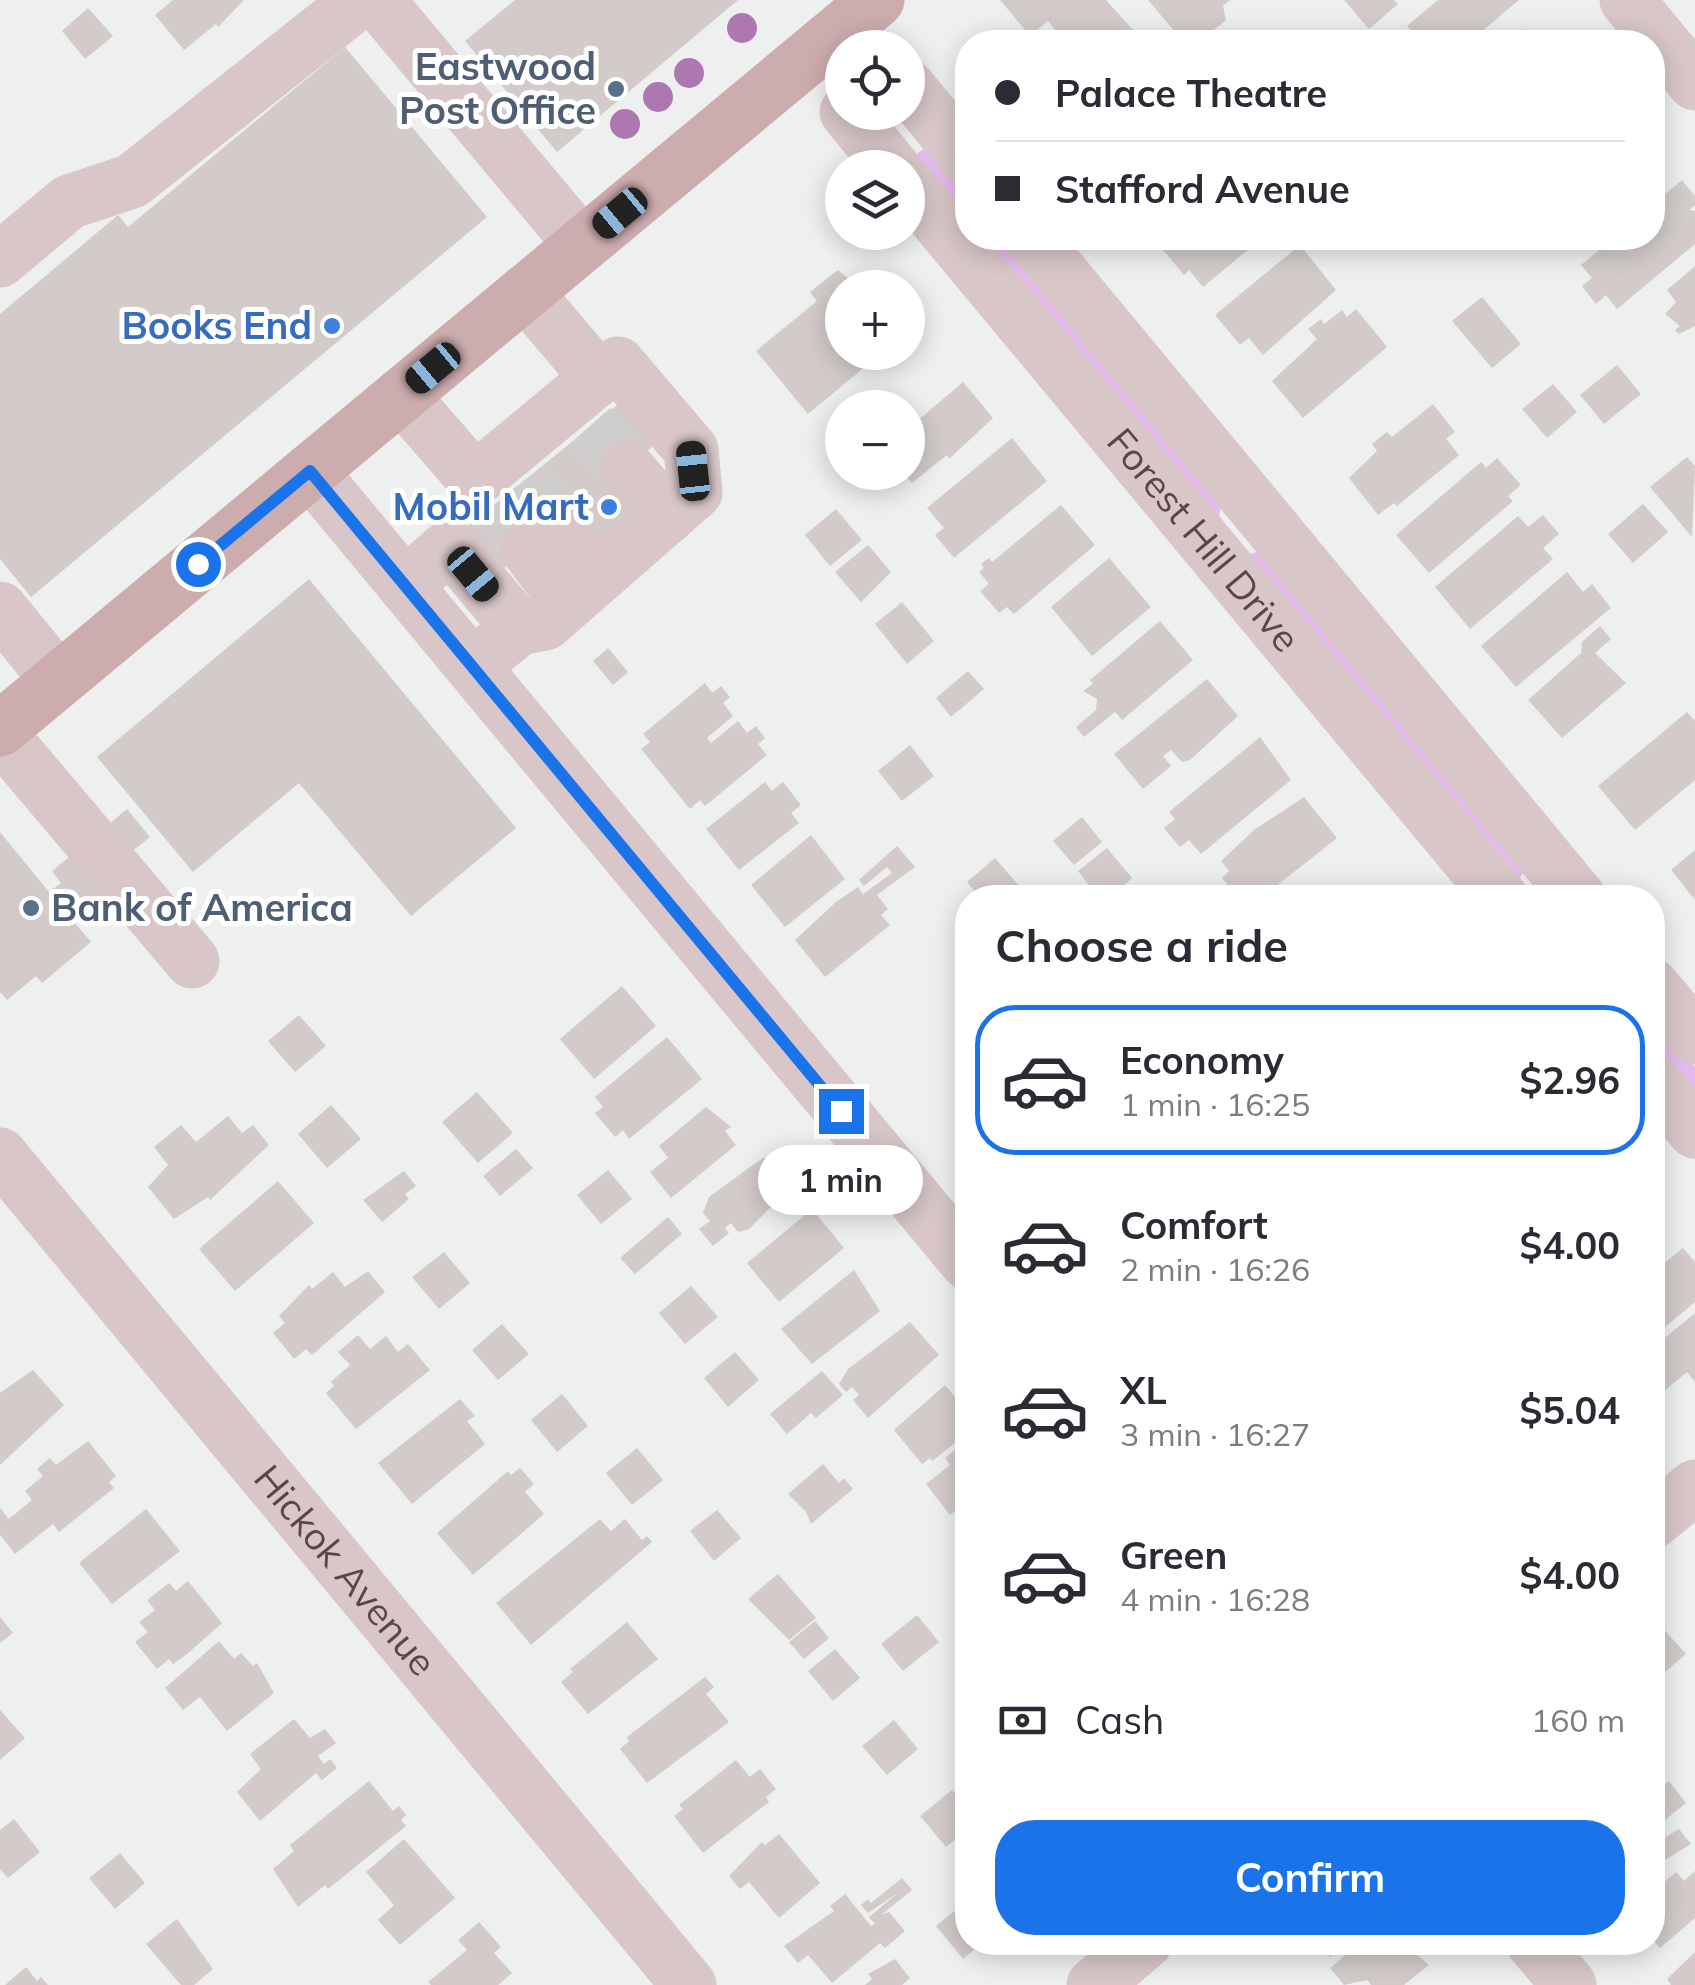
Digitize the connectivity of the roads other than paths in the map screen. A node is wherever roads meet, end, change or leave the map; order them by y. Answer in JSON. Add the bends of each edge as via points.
{"nodes":[{"id":1,"x":360,"y":0,"type":"edge"},
{"id":2,"x":377,"y":0,"type":"edge"},
{"id":3,"x":1626,"y":0,"type":"edge"},
{"id":4,"x":868,"y":23,"type":"edge"},
{"id":5,"x":1651,"y":30,"type":"edge"},
{"id":6,"x":1665,"y":47,"type":"edge"},
{"id":7,"x":804,"y":60,"type":"junction"},
{"id":8,"x":1695,"y":83,"type":"edge"},
{"id":9,"x":925,"y":109,"type":"edge"},
{"id":10,"x":873,"y":144,"type":"edge"},
{"id":11,"x":955,"y":144,"type":"edge"},
{"id":12,"x":955,"y":242,"type":"edge"},
{"id":13,"x":582,"y":244,"type":"junction"},
{"id":14,"x":961,"y":250,"type":"edge"},
{"id":15,"x":1042,"y":250,"type":"edge"},
{"id":16,"x":0,"y":260,"type":"edge"},
{"id":17,"x":524,"y":292,"type":"junction"},
{"id":18,"x":401,"y":395,"type":"junction"},
{"id":19,"x":586,"y":402,"type":"junction"},
{"id":20,"x":627,"y":468,"type":"tunnel mouth"},
{"id":21,"x":310,"y":471,"type":"junction"},
{"id":22,"x":500,"y":480,"type":"junction"},
{"id":23,"x":668,"y":516,"type":"junction"},
{"id":24,"x":1271,"y":526,"type":"junction"},
{"id":25,"x":543,"y":536,"type":"tunnel mouth"},
{"id":26,"x":450,"y":546,"type":"junction"},
{"id":27,"x":1224,"y":565,"type":"junction"},
{"id":28,"x":405,"y":586,"type":"junction"},
{"id":29,"x":584,"y":589,"type":"junction"},
{"id":30,"x":0,"y":609,"type":"edge"},
{"id":31,"x":519,"y":628,"type":"junction"},
{"id":32,"x":472,"y":667,"type":"junction"},
{"id":33,"x":58,"y":680,"type":"junction"},
{"id":34,"x":0,"y":731,"type":"edge"},
{"id":35,"x":1490,"y":885,"type":"edge"},
{"id":36,"x":1556,"y":885,"type":"edge"},
{"id":37,"x":192,"y":961,"type":"dead end"},
{"id":38,"x":1665,"y":1001,"type":"edge"},
{"id":39,"x":1695,"y":1037,"type":"edge"},
{"id":40,"x":1665,"y":1095,"type":"edge"},
{"id":41,"x":1695,"y":1131,"type":"edge"},
{"id":42,"x":0,"y":1155,"type":"edge"},
{"id":43,"x":955,"y":1247,"type":"edge"},
{"id":44,"x":1695,"y":1487,"type":"edge"},
{"id":45,"x":1665,"y":1511,"type":"edge"},
{"id":46,"x":1130,"y":1955,"type":"edge"},
{"id":47,"x":1544,"y":1955,"type":"edge"},
{"id":48,"x":689,"y":1985,"type":"edge"},
{"id":49,"x":1094,"y":1985,"type":"edge"},
{"id":50,"x":1569,"y":1985,"type":"edge"}],
"edges":[{"from":1,"to":16,"type":"street","via":[[132,181],[69,202]]},
{"from":2,"to":13,"type":"street"},
{"from":3,"to":5,"type":"street"},
{"from":4,"to":7,"type":"main road"},
{"from":6,"to":8,"type":"street"},
{"from":7,"to":10,"type":"street","name":"Forest Hill Drive"},
{"from":7,"to":13,"type":"main road"},
{"from":9,"to":11,"type":"street"},
{"from":10,"to":12,"type":"street","name":"Forest Hill Drive"},
{"from":13,"to":17,"type":"main road"},
{"from":14,"to":27,"type":"street","name":"Forest Hill Drive"},
{"from":15,"to":24,"type":"street","name":"Forest Hill Drive"},
{"from":17,"to":18,"type":"main road"},
{"from":17,"to":19,"type":"street"},
{"from":18,"to":21,"type":"main road"},
{"from":18,"to":22,"type":"street"},
{"from":19,"to":22,"type":"street"},
{"from":19,"to":23,"type":"street","via":[[618,364],[690,450],[695,492]]},
{"from":20,"to":23,"type":"street"},
{"from":21,"to":28,"type":"street"},
{"from":21,"to":33,"type":"main road"},
{"from":22,"to":26,"type":"street","via":[[452,501],[440,527]]},
{"from":23,"to":29,"type":"street"},
{"from":24,"to":27,"type":"street"},
{"from":24,"to":36,"type":"street","name":"Forest Hill Drive"},
{"from":25,"to":29,"type":"street"},
{"from":26,"to":28,"type":"street"},
{"from":26,"to":31,"type":"street"},
{"from":27,"to":35,"type":"street","name":"Forest Hill Drive"},
{"from":28,"to":32,"type":"street"},
{"from":29,"to":31,"type":"street","via":[[545,623]]},
{"from":30,"to":33,"type":"street"},
{"from":31,"to":32,"type":"street"},
{"from":32,"to":43,"type":"street"},
{"from":33,"to":34,"type":"main road"},
{"from":34,"to":37,"type":"street"},
{"from":38,"to":39,"type":"street"},
{"from":40,"to":41,"type":"street"},
{"from":42,"to":48,"type":"street","name":"Hickok Avenue"},
{"from":44,"to":45,"type":"street"},
{"from":46,"to":49,"type":"street"},
{"from":47,"to":50,"type":"street"}]}
